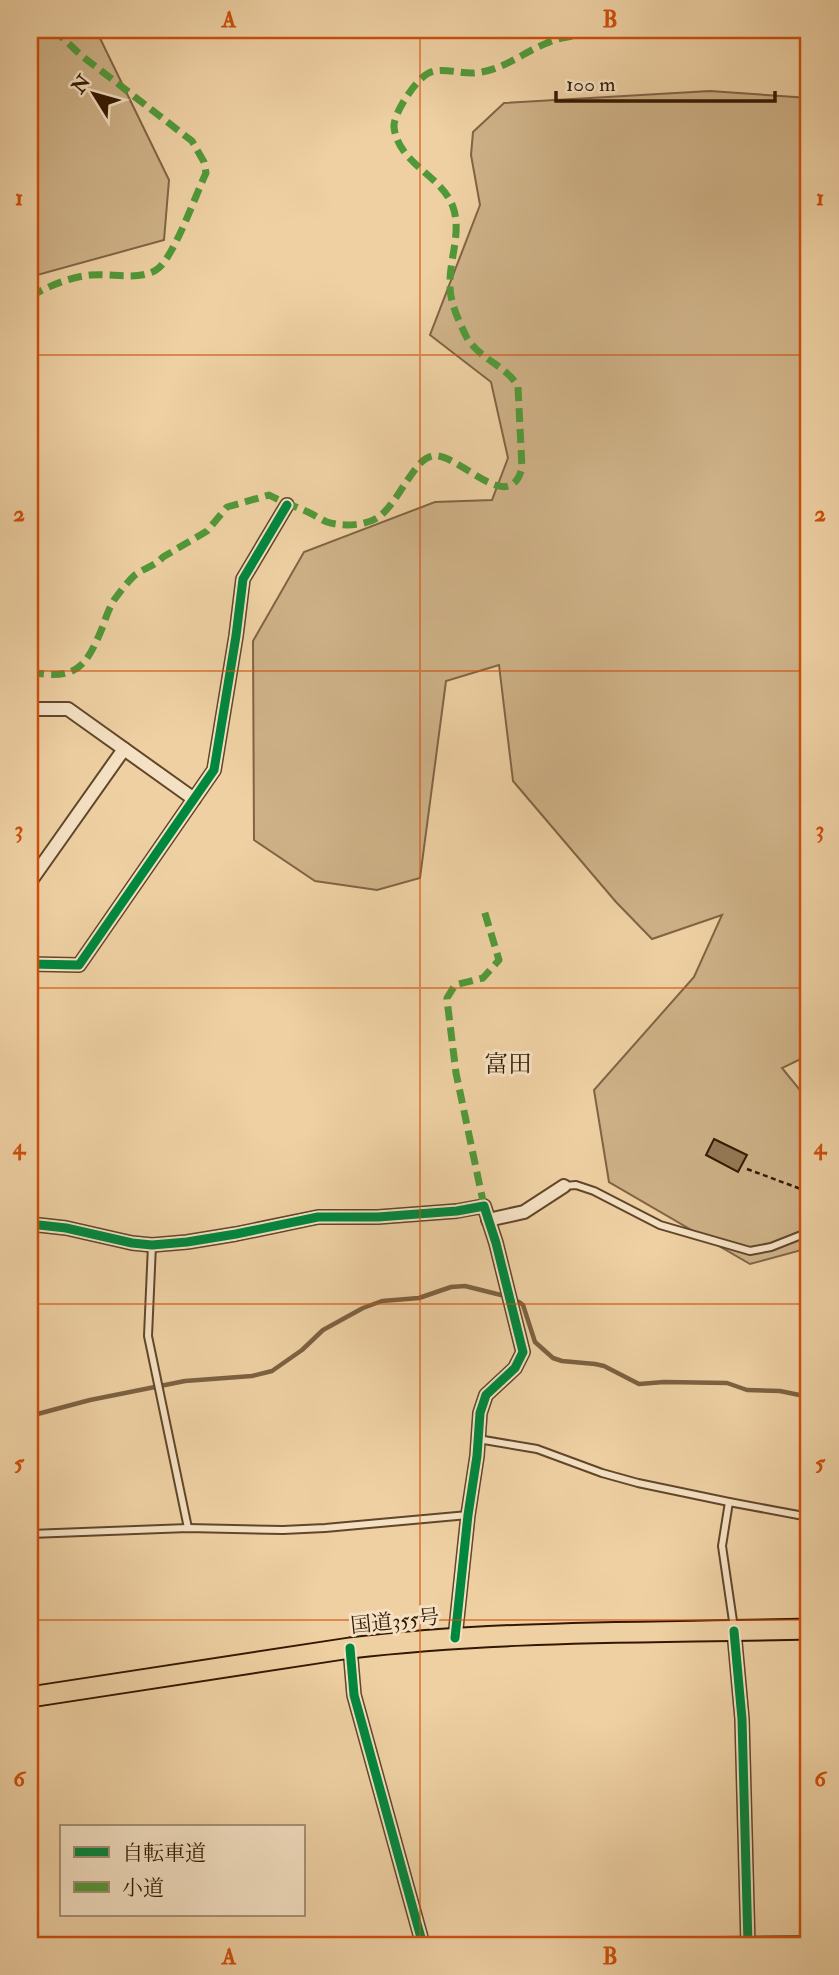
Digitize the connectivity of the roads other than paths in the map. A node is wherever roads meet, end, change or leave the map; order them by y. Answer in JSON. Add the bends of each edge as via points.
{"nodes":[{"id":1,"x":287,"y":505,"type":"dead end"},
{"id":2,"x":30,"y":716,"type":"edge"},
{"id":3,"x":124,"y":749,"type":"junction"},
{"id":4,"x":194,"y":799,"type":"junction"},
{"id":5,"x":30,"y":882,"type":"edge"},
{"id":6,"x":30,"y":964,"type":"edge"},
{"id":7,"x":564,"y":1186,"type":"joint"},
{"id":8,"x":488,"y":1220,"type":"junction"},
{"id":9,"x":30,"y":1224,"type":"edge"},
{"id":10,"x":809,"y":1232,"type":"edge"},
{"id":11,"x":152,"y":1245,"type":"junction"},
{"id":12,"x":478,"y":1438,"type":"junction"},
{"id":13,"x":729,"y":1502,"type":"junction"},
{"id":14,"x":468,"y":1516,"type":"junction"},
{"id":15,"x":809,"y":1517,"type":"edge"},
{"id":16,"x":188,"y":1528,"type":"junction"},
{"id":17,"x":30,"y":1534,"type":"edge"},
{"id":18,"x":809,"y":1629,"type":"edge"},
{"id":19,"x":734,"y":1631,"type":"junction"},
{"id":20,"x":454,"y":1638,"type":"junction"},
{"id":21,"x":350,"y":1648,"type":"junction"},
{"id":22,"x":30,"y":1696,"type":"edge"},
{"id":23,"x":809,"y":1943,"type":"edge"},
{"id":24,"x":748,"y":1944,"type":"edge"},
{"id":25,"x":423,"y":1945,"type":"edge"},
{"id":26,"x":629,"y":1945,"type":"edge"}],
"edges":[{"from":1,"to":4,"type":"street","via":[[243,579],[214,769]]},
{"from":2,"to":3,"type":"street","via":[[34,709],[68,709]]},
{"from":3,"to":4,"type":"street"},
{"from":3,"to":5,"type":"street"},
{"from":4,"to":6,"type":"street","via":[[79,965]]},
{"from":7,"to":8,"type":"street","via":[[524,1212]]},
{"from":7,"to":10,"type":"lane","via":[[594,1191],[660,1225],[750,1251]]},
{"from":8,"to":11,"type":"street","via":[[484,1206],[404,1215],[318,1217]]},
{"from":8,"to":12,"type":"street","via":[[523,1352],[515,1368],[485,1395]]},
{"from":9,"to":11,"type":"street"},
{"from":11,"to":16,"type":"lane","via":[[148,1336]]},
{"from":12,"to":13,"type":"lane","via":[[537,1449],[602,1473]]},
{"from":12,"to":14,"type":"street"},
{"from":13,"to":15,"type":"lane"},
{"from":13,"to":19,"type":"lane","via":[[722,1546]]},
{"from":14,"to":16,"type":"lane","via":[[283,1530]]},
{"from":14,"to":20,"type":"street"},
{"from":16,"to":17,"type":"lane"},
{"from":18,"to":19,"type":"highway","name":"国道355号"},
{"from":19,"to":20,"type":"highway","name":"国道355号"},
{"from":19,"to":24,"type":"street","via":[[742,1719]]},
{"from":20,"to":21,"type":"highway","name":"国道355号"},
{"from":21,"to":22,"type":"highway","name":"国道355号"},
{"from":21,"to":25,"type":"street","via":[[354,1695]]},
{"from":23,"to":24,"type":"street"},
{"from":24,"to":26,"type":"street"}]}
